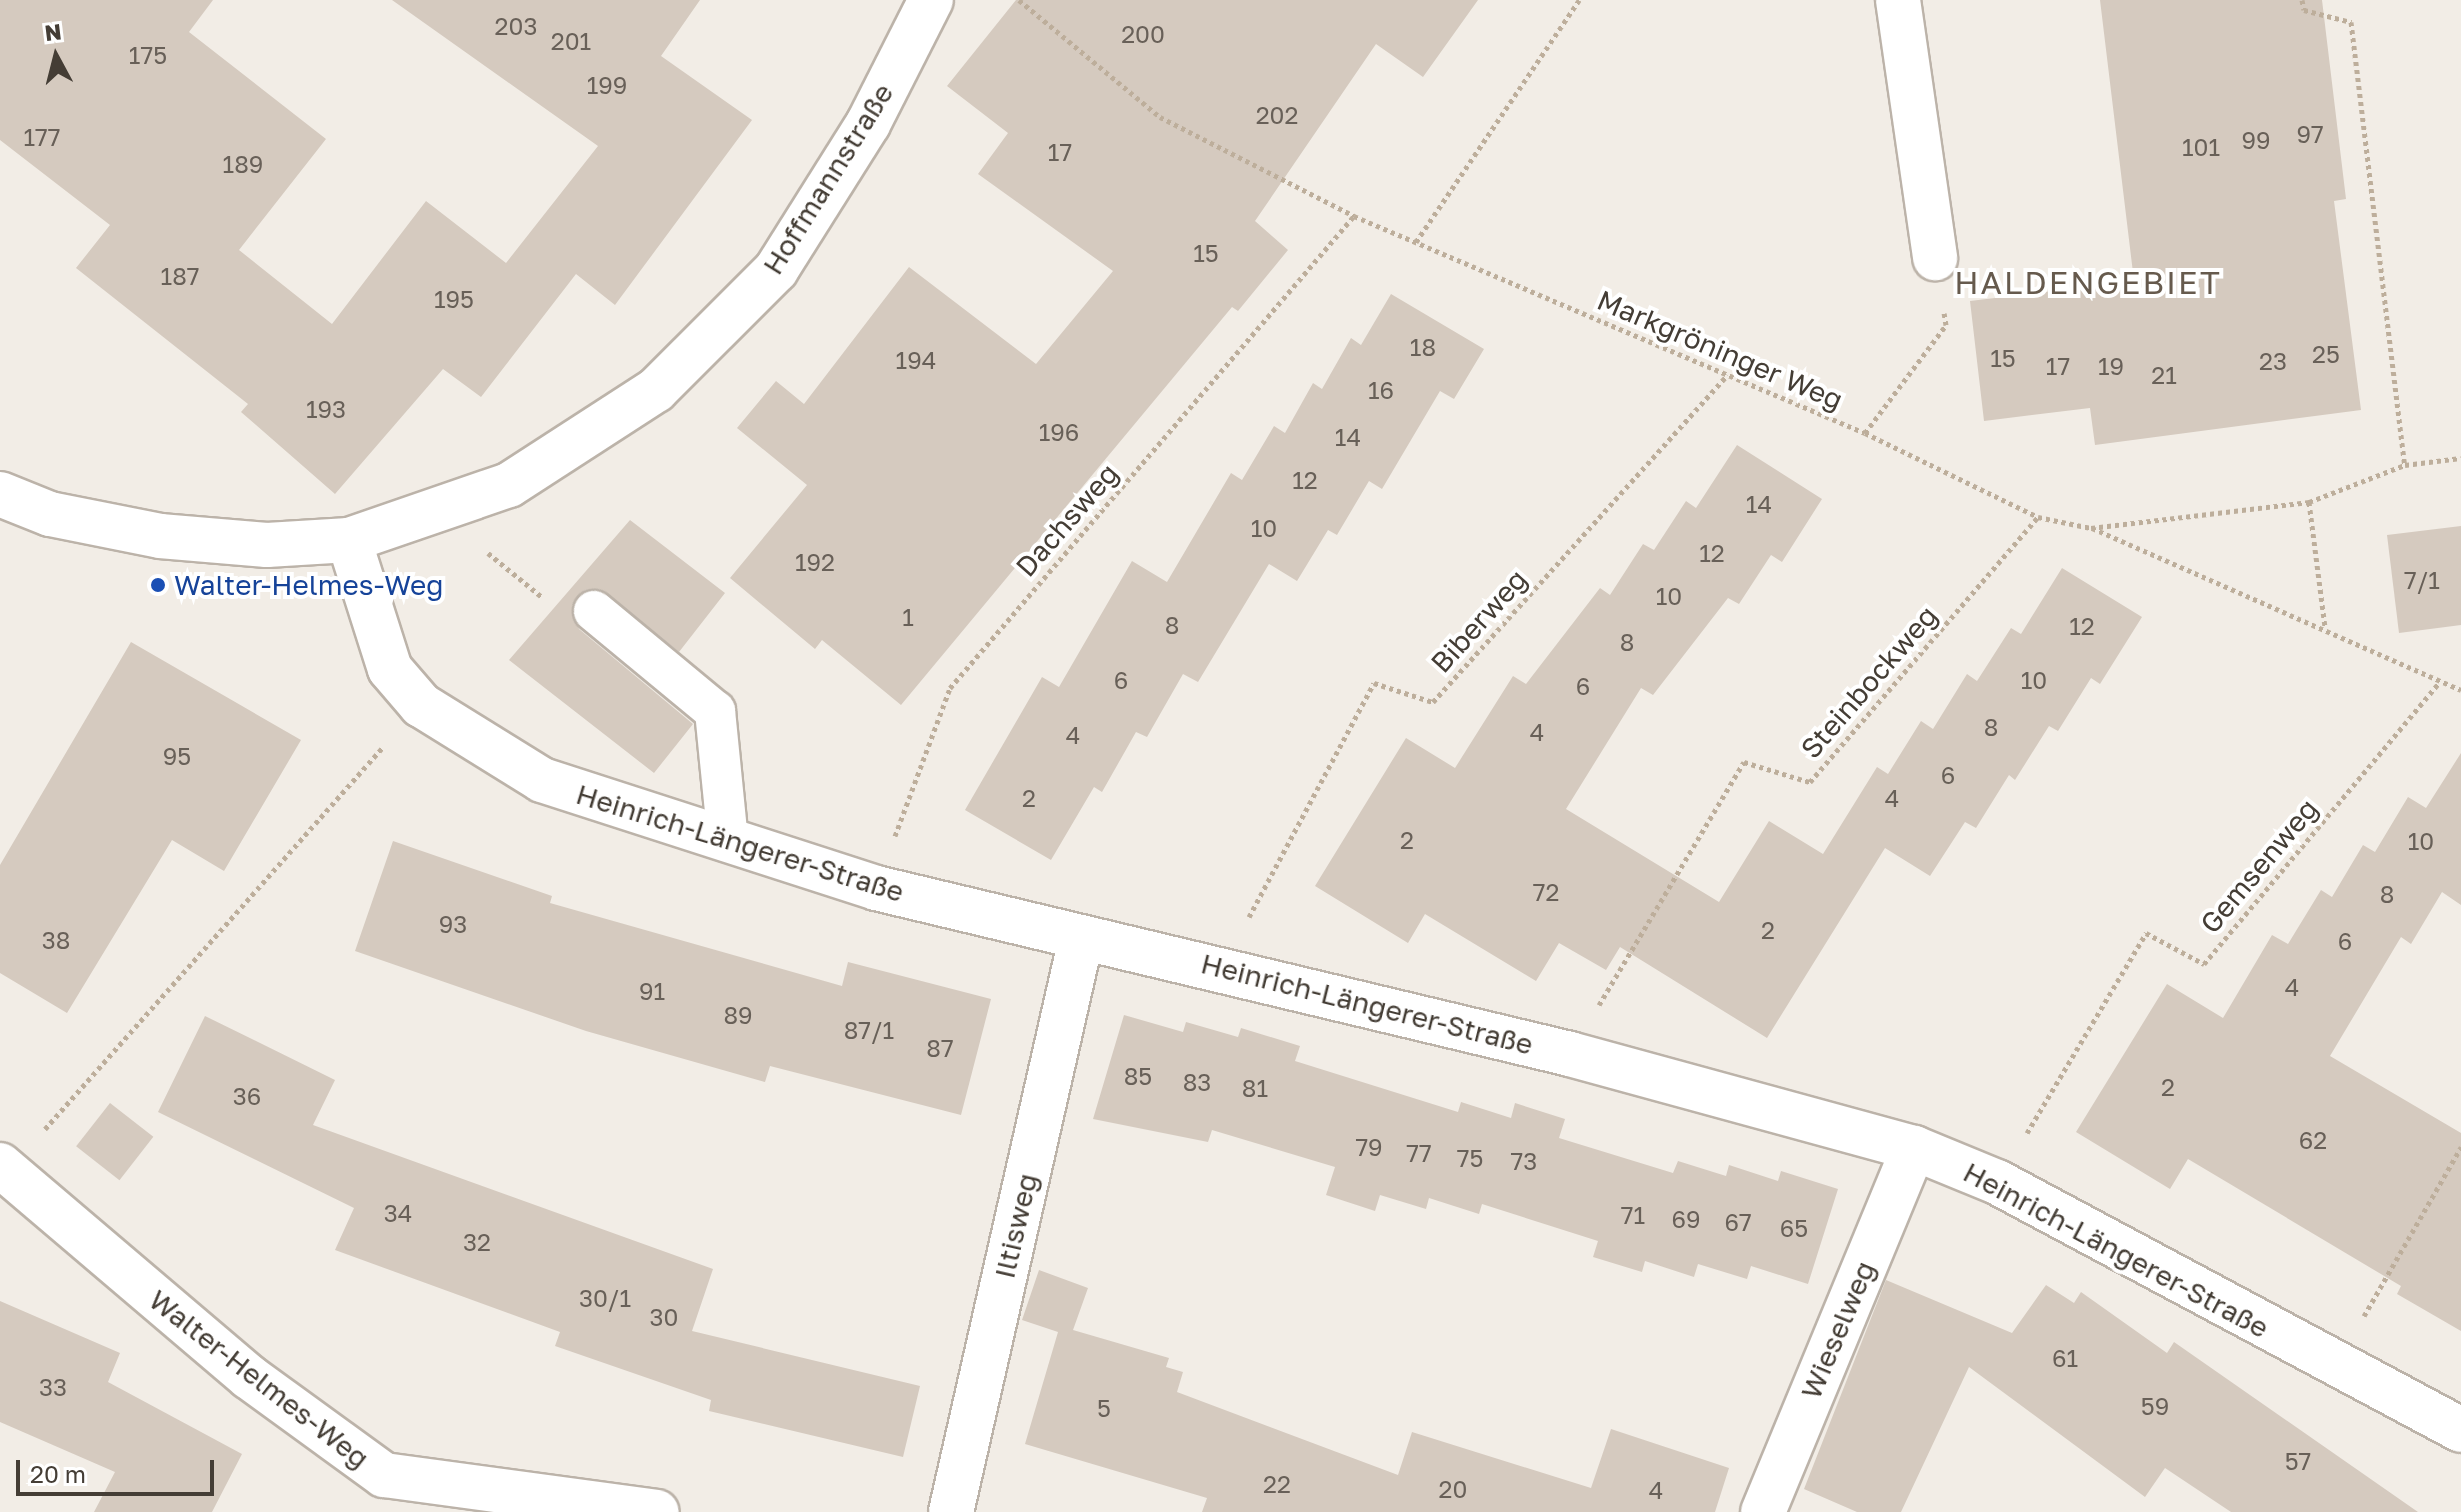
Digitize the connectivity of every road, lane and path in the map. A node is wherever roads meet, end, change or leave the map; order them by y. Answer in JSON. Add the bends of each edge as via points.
{"nodes":[{"id":1,"x":931,"y":0,"type":"edge"},
{"id":2,"x":1019,"y":0,"type":"edge"},
{"id":3,"x":1579,"y":0,"type":"edge"},
{"id":4,"x":1898,"y":0,"type":"edge"},
{"id":5,"x":2302,"y":0,"type":"edge"},
{"id":6,"x":1354,"y":216,"type":"junction"},
{"id":7,"x":1416,"y":242,"type":"junction"},
{"id":8,"x":1935,"y":258,"type":"joint"},
{"id":9,"x":1727,"y":375,"type":"junction"},
{"id":10,"x":1865,"y":433,"type":"junction"},
{"id":11,"x":2461,"y":458,"type":"edge"},
{"id":12,"x":2405,"y":465,"type":"junction"},
{"id":13,"x":0,"y":494,"type":"edge"},
{"id":14,"x":2309,"y":502,"type":"junction"},
{"id":15,"x":2038,"y":517,"type":"junction"},
{"id":16,"x":2091,"y":528,"type":"junction"},
{"id":17,"x":349,"y":540,"type":"junction"},
{"id":18,"x":594,"y":611,"type":"dead end"},
{"id":19,"x":2325,"y":628,"type":"junction"},
{"id":20,"x":2439,"y":683,"type":"junction"},
{"id":21,"x":2461,"y":690,"type":"edge"},
{"id":22,"x":421,"y":705,"type":"junction"},
{"id":23,"x":728,"y":841,"type":"junction"},
{"id":24,"x":876,"y":888,"type":"junction"},
{"id":25,"x":1259,"y":897,"type":"dead end"},
{"id":26,"x":1081,"y":939,"type":"junction"},
{"id":27,"x":1570,"y":1054,"type":"junction"},
{"id":28,"x":2031,"y":1125,"type":"dead end"},
{"id":29,"x":2461,"y":1147,"type":"edge"},
{"id":30,"x":1914,"y":1148,"type":"junction"},
{"id":31,"x":2,"y":1171,"type":"edge"},
{"id":32,"x":2365,"y":1314,"type":"dead end"},
{"id":33,"x":2461,"y":1430,"type":"edge"},
{"id":34,"x":657,"y":1512,"type":"edge"},
{"id":35,"x":951,"y":1512,"type":"edge"},
{"id":36,"x":1763,"y":1512,"type":"edge"}],
"edges":[{"from":1,"to":17,"type":"street","name":"Hoffmannstraße","via":[[868,124],[776,270],[656,390],[509,485]]},
{"from":2,"to":6,"type":"path","name":"Markgröninger Weg","via":[[1160,117]]},
{"from":3,"to":7,"type":"path"},
{"from":4,"to":8,"type":"street"},
{"from":5,"to":12,"type":"path","via":[[2304,10],[2351,22]]},
{"from":6,"to":7,"type":"path","name":"Markgröninger Weg"},
{"from":6,"to":24,"type":"path","name":"Dachsweg","via":[[950,688]]},
{"from":7,"to":9,"type":"path","name":"Markgröninger Weg"},
{"from":8,"to":10,"type":"path","via":[[1946,325]]},
{"from":9,"to":10,"type":"path","name":"Markgröninger Weg"},
{"from":9,"to":25,"type":"path","name":"Biberweg","via":[[1433,702],[1374,683]]},
{"from":10,"to":15,"type":"path","name":"Markgröninger Weg"},
{"from":11,"to":12,"type":"path","name":"Markgröninger Weg"},
{"from":12,"to":14,"type":"path","name":"Markgröninger Weg"},
{"from":13,"to":17,"type":"street","name":"Hoffmannstraße","via":[[50,514],[160,536],[267,545]]},
{"from":14,"to":16,"type":"path","name":"Markgröninger Weg"},
{"from":14,"to":19,"type":"path"},
{"from":15,"to":16,"type":"path","name":"Markgröninger Weg"},
{"from":15,"to":27,"type":"path","name":"Steinbockweg","via":[[1810,782],[1744,762]]},
{"from":16,"to":19,"type":"path"},
{"from":17,"to":22,"type":"street","name":"Heinrich-Längerer-Straße","via":[[390,669]]},
{"from":18,"to":23,"type":"lane","via":[[715,711]]},
{"from":19,"to":20,"type":"path"},
{"from":20,"to":21,"type":"path"},
{"from":20,"to":28,"type":"path","name":"Gemsenweg","via":[[2204,964],[2146,933]]},
{"from":22,"to":23,"type":"street","name":"Heinrich-Längerer-Straße","via":[[542,780]]},
{"from":22,"to":31,"type":"path"},
{"from":23,"to":24,"type":"street","name":"Heinrich-Längerer-Straße"},
{"from":24,"to":26,"type":"street","name":"Heinrich-Längerer-Straße"},
{"from":26,"to":27,"type":"street","name":"Heinrich-Längerer-Straße"},
{"from":26,"to":35,"type":"street","name":"Iltisweg"},
{"from":27,"to":30,"type":"street","name":"Heinrich-Längerer-Straße"},
{"from":29,"to":32,"type":"path"},
{"from":30,"to":33,"type":"street","name":"Heinrich-Längerer-Straße","via":[[1997,1182]]},
{"from":30,"to":36,"type":"street","name":"Wieselweg"},
{"from":31,"to":34,"type":"street","name":"Walter-Helmes-Weg","via":[[249,1377],[384,1475]]}]}
